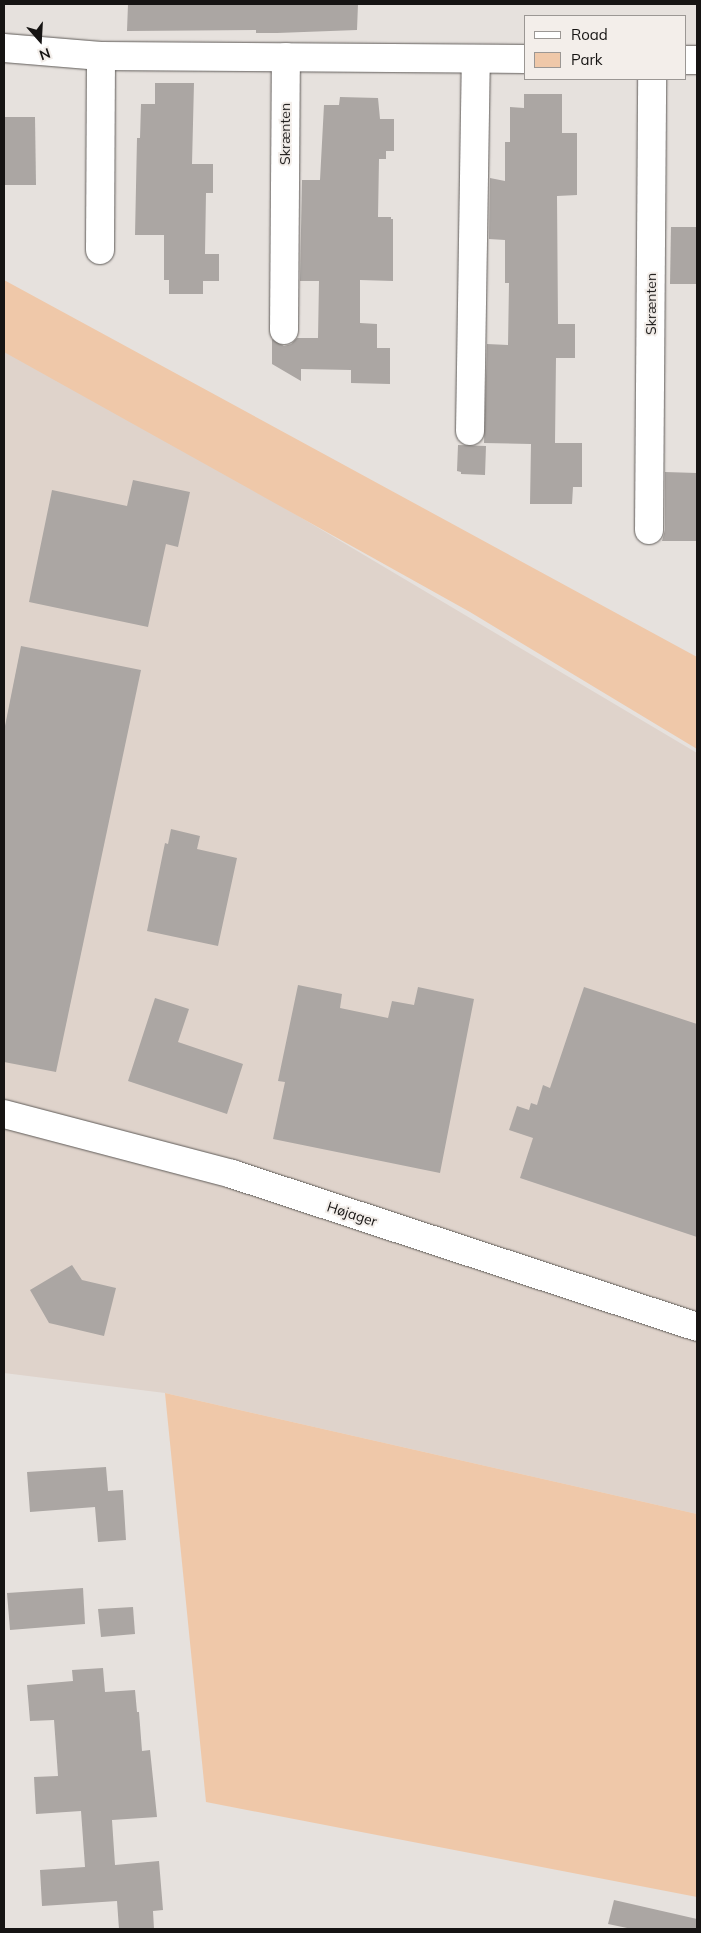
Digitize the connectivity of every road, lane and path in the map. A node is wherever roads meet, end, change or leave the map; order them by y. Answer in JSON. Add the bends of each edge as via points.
{"nodes":[{"id":1,"x":4,"y":48,"type":"edge"},
{"id":2,"x":101,"y":56,"type":"junction"},
{"id":3,"x":286,"y":57,"type":"junction"},
{"id":4,"x":476,"y":59,"type":"junction"},
{"id":5,"x":524,"y":59,"type":"edge"},
{"id":6,"x":652,"y":80,"type":"edge"},
{"id":7,"x":100,"y":250,"type":"dead end"},
{"id":8,"x":284,"y":330,"type":"dead end"},
{"id":9,"x":470,"y":431,"type":"dead end"},
{"id":10,"x":649,"y":530,"type":"dead end"},
{"id":11,"x":4,"y":1114,"type":"edge"},
{"id":12,"x":697,"y":1327,"type":"edge"}],
"edges":[{"from":1,"to":2,"type":"street"},
{"from":2,"to":3,"type":"street"},
{"from":2,"to":7,"type":"street"},
{"from":3,"to":4,"type":"street"},
{"from":3,"to":8,"type":"street","name":"Skrænten"},
{"from":4,"to":5,"type":"street"},
{"from":4,"to":9,"type":"street"},
{"from":6,"to":10,"type":"street","name":"Skrænten"},
{"from":11,"to":12,"type":"street","name":"Højager","via":[[232,1174]]}]}
